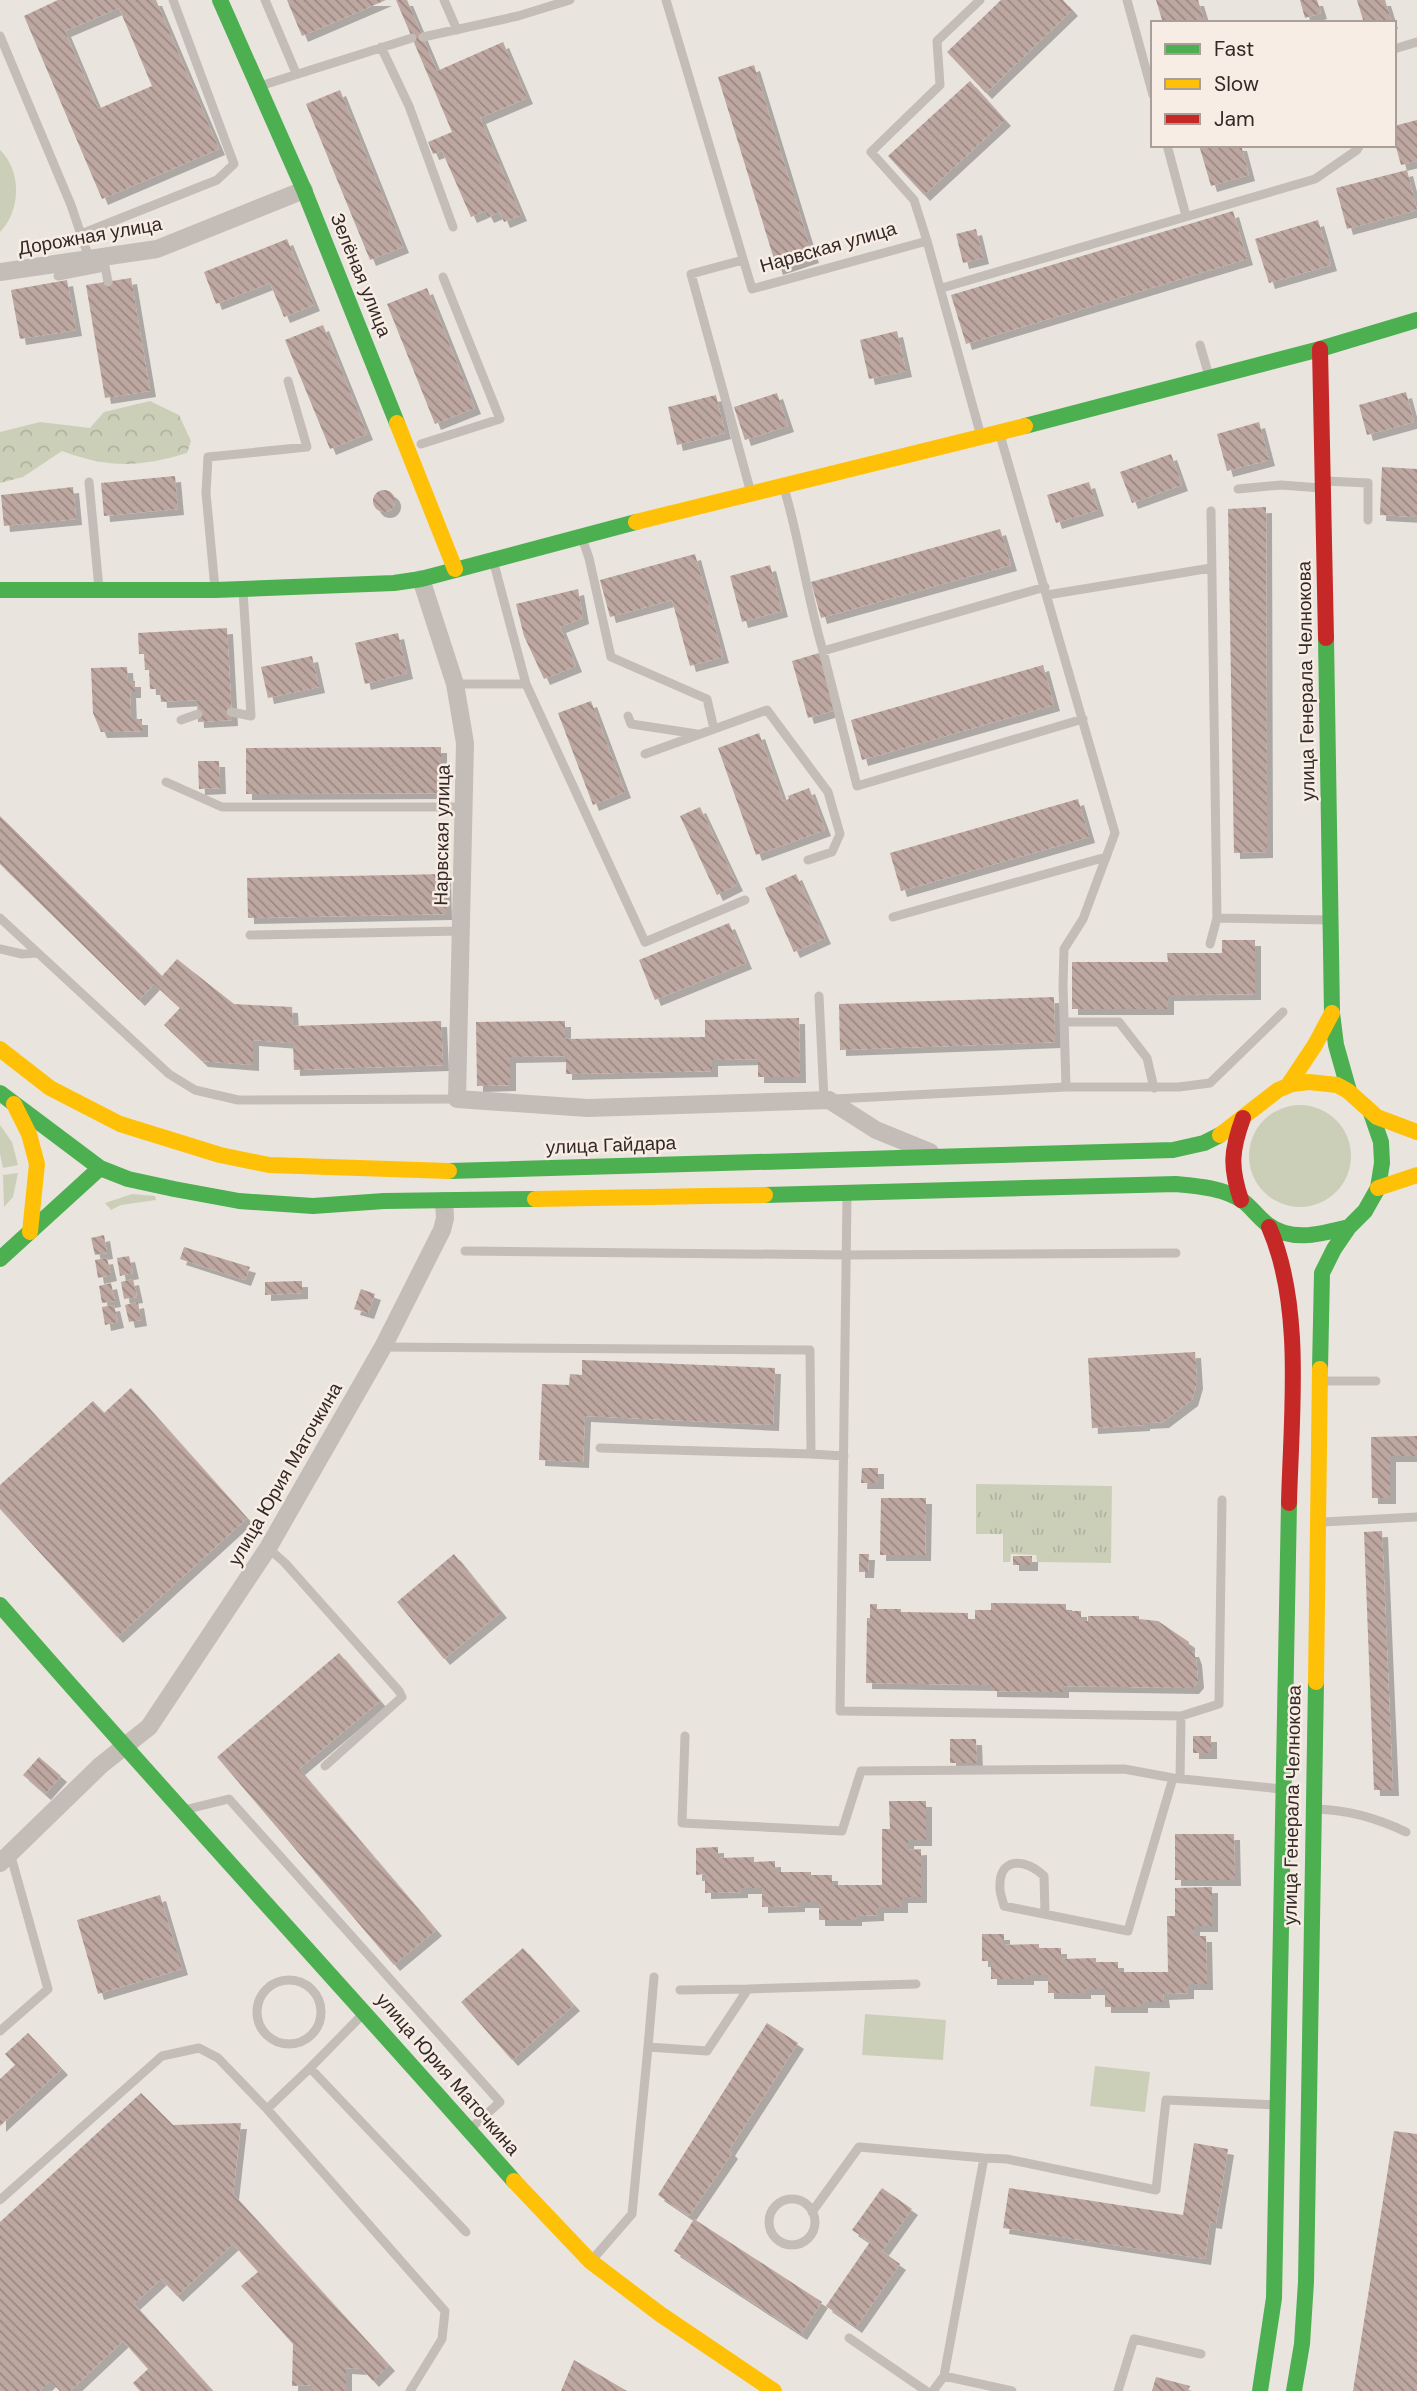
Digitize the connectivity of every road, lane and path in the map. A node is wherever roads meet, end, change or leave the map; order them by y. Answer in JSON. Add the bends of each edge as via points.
{"nodes":[{"id":1,"x":173,"y":0,"type":"edge"},
{"id":2,"x":220,"y":0,"type":"edge"},
{"id":3,"x":265,"y":0,"type":"edge"},
{"id":4,"x":444,"y":0,"type":"edge"},
{"id":5,"x":570,"y":0,"type":"edge"},
{"id":6,"x":666,"y":0,"type":"edge"},
{"id":7,"x":980,"y":0,"type":"edge"},
{"id":8,"x":1127,"y":0,"type":"edge"},
{"id":9,"x":457,"y":30,"type":"junction"},
{"id":10,"x":0,"y":36,"type":"edge"},
{"id":11,"x":423,"y":37,"type":"dead end"},
{"id":12,"x":412,"y":38,"type":"dead end"},
{"id":13,"x":1417,"y":42,"type":"edge"},
{"id":14,"x":381,"y":47,"type":"junction"},
{"id":15,"x":1396,"y":48,"type":"edge"},
{"id":16,"x":296,"y":73,"type":"junction"},
{"id":17,"x":258,"y":86,"type":"junction"},
{"id":18,"x":1151,"y":88,"type":"edge"},
{"id":19,"x":1168,"y":147,"type":"edge"},
{"id":20,"x":1359,"y":147,"type":"edge"},
{"id":21,"x":304,"y":190,"type":"junction"},
{"id":22,"x":1186,"y":216,"type":"junction"},
{"id":23,"x":453,"y":227,"type":"dead end"},
{"id":24,"x":81,"y":234,"type":"junction"},
{"id":25,"x":927,"y":241,"type":"junction"},
{"id":26,"x":99,"y":260,"type":"junction"},
{"id":27,"x":743,"y":260,"type":"junction"},
{"id":28,"x":0,"y":272,"type":"edge"},
{"id":29,"x":58,"y":276,"type":"dead end"},
{"id":30,"x":443,"y":277,"type":"dead end"},
{"id":31,"x":108,"y":282,"type":"dead end"},
{"id":32,"x":942,"y":288,"type":"junction"},
{"id":33,"x":1417,"y":320,"type":"edge"},
{"id":34,"x":1200,"y":345,"type":"dead end"},
{"id":35,"x":1320,"y":349,"type":"junction"},
{"id":36,"x":1209,"y":378,"type":"junction"},
{"id":37,"x":288,"y":381,"type":"dead end"},
{"id":38,"x":999,"y":433,"type":"junction"},
{"id":39,"x":982,"y":438,"type":"junction"},
{"id":40,"x":421,"y":444,"type":"dead end"},
{"id":41,"x":89,"y":482,"type":"dead end"},
{"id":42,"x":1323,"y":485,"type":"junction"},
{"id":43,"x":783,"y":487,"type":"junction"},
{"id":44,"x":1238,"y":489,"type":"dead end"},
{"id":45,"x":752,"y":495,"type":"junction"},
{"id":46,"x":1211,"y":511,"type":"dead end"},
{"id":47,"x":1368,"y":520,"type":"dead end"},
{"id":48,"x":582,"y":537,"type":"junction"},
{"id":49,"x":493,"y":559,"type":"junction"},
{"id":50,"x":1212,"y":568,"type":"junction"},
{"id":51,"x":455,"y":569,"type":"junction"},
{"id":52,"x":421,"y":579,"type":"junction"},
{"id":53,"x":243,"y":589,"type":"junction"},
{"id":54,"x":0,"y":590,"type":"edge"},
{"id":55,"x":99,"y":590,"type":"junction"},
{"id":56,"x":215,"y":590,"type":"junction"},
{"id":57,"x":1046,"y":591,"type":"junction"},
{"id":58,"x":823,"y":650,"type":"junction"},
{"id":59,"x":455,"y":684,"type":"junction"},
{"id":60,"x":526,"y":684,"type":"junction"},
{"id":61,"x":231,"y":712,"type":"dead end"},
{"id":62,"x":198,"y":714,"type":"dead end"},
{"id":63,"x":628,"y":716,"type":"dead end"},
{"id":64,"x":1083,"y":719,"type":"junction"},
{"id":65,"x":181,"y":720,"type":"dead end"},
{"id":66,"x":714,"y":729,"type":"junction"},
{"id":67,"x":699,"y":735,"type":"junction"},
{"id":68,"x":645,"y":754,"type":"dead end"},
{"id":69,"x":166,"y":782,"type":"dead end"},
{"id":70,"x":464,"y":807,"type":"junction"},
{"id":71,"x":1106,"y":857,"type":"junction"},
{"id":72,"x":808,"y":860,"type":"dead end"},
{"id":73,"x":745,"y":900,"type":"dead end"},
{"id":74,"x":893,"y":917,"type":"dead end"},
{"id":75,"x":0,"y":918,"type":"edge"},
{"id":76,"x":1217,"y":918,"type":"junction"},
{"id":77,"x":1332,"y":920,"type":"junction"},
{"id":78,"x":461,"y":931,"type":"junction"},
{"id":79,"x":250,"y":935,"type":"dead end"},
{"id":80,"x":1210,"y":944,"type":"dead end"},
{"id":81,"x":0,"y":949,"type":"edge"},
{"id":82,"x":36,"y":953,"type":"junction"},
{"id":83,"x":819,"y":996,"type":"dead end"},
{"id":84,"x":1283,"y":1012,"type":"dead end"},
{"id":85,"x":1332,"y":1013,"type":"junction"},
{"id":86,"x":1064,"y":1022,"type":"junction"},
{"id":87,"x":0,"y":1049,"type":"edge"},
{"id":88,"x":1289,"y":1084,"type":"junction"},
{"id":89,"x":1066,"y":1087,"type":"junction"},
{"id":90,"x":1154,"y":1088,"type":"junction"},
{"id":91,"x":1349,"y":1091,"type":"junction"},
{"id":92,"x":0,"y":1093,"type":"edge"},
{"id":93,"x":457,"y":1099,"type":"junction"},
{"id":94,"x":827,"y":1100,"type":"junction"},
{"id":95,"x":14,"y":1104,"type":"junction"},
{"id":96,"x":1371,"y":1113,"type":"junction"},
{"id":97,"x":1243,"y":1118,"type":"junction"},
{"id":98,"x":1417,"y":1132,"type":"edge"},
{"id":99,"x":947,"y":1158,"type":"junction"},
{"id":100,"x":102,"y":1162,"type":"junction"},
{"id":101,"x":1417,"y":1175,"type":"edge"},
{"id":102,"x":1378,"y":1188,"type":"junction"},
{"id":103,"x":847,"y":1193,"type":"junction"},
{"id":104,"x":1241,"y":1200,"type":"junction"},
{"id":105,"x":444,"y":1201,"type":"junction"},
{"id":106,"x":1269,"y":1227,"type":"junction"},
{"id":107,"x":1349,"y":1227,"type":"junction"},
{"id":108,"x":30,"y":1232,"type":"junction"},
{"id":109,"x":465,"y":1251,"type":"dead end"},
{"id":110,"x":1176,"y":1253,"type":"dead end"},
{"id":111,"x":846,"y":1255,"type":"junction"},
{"id":112,"x":0,"y":1259,"type":"edge"},
{"id":113,"x":383,"y":1347,"type":"junction"},
{"id":114,"x":1321,"y":1381,"type":"junction"},
{"id":115,"x":1376,"y":1381,"type":"dead end"},
{"id":116,"x":600,"y":1448,"type":"dead end"},
{"id":117,"x":811,"y":1454,"type":"junction"},
{"id":118,"x":844,"y":1456,"type":"junction"},
{"id":119,"x":1222,"y":1500,"type":"dead end"},
{"id":120,"x":1417,"y":1517,"type":"edge"},
{"id":121,"x":1318,"y":1522,"type":"junction"},
{"id":122,"x":268,"y":1548,"type":"junction"},
{"id":123,"x":0,"y":1605,"type":"edge"},
{"id":124,"x":1181,"y":1716,"type":"junction"},
{"id":125,"x":685,"y":1736,"type":"dead end"},
{"id":126,"x":123,"y":1746,"type":"junction"},
{"id":127,"x":325,"y":1766,"type":"dead end"},
{"id":128,"x":1177,"y":1779,"type":"junction"},
{"id":129,"x":1283,"y":1789,"type":"junction"},
{"id":130,"x":1313,"y":1809,"type":"junction"},
{"id":131,"x":182,"y":1811,"type":"junction"},
{"id":132,"x":1406,"y":1832,"type":"dead end"},
{"id":133,"x":5,"y":1858,"type":"edge"},
{"id":134,"x":1045,"y":1914,"type":"junction"},
{"id":135,"x":654,"y":1977,"type":"dead end"},
{"id":136,"x":317,"y":1978,"type":"junction"},
{"id":137,"x":916,"y":1984,"type":"dead end"},
{"id":138,"x":748,"y":1989,"type":"junction"},
{"id":139,"x":680,"y":1990,"type":"dead end"},
{"id":140,"x":365,"y":2012,"type":"junction"},
{"id":141,"x":0,"y":2031,"type":"edge"},
{"id":142,"x":648,"y":2047,"type":"junction"},
{"id":143,"x":310,"y":2068,"type":"junction"},
{"id":144,"x":1279,"y":2086,"type":"junction"},
{"id":145,"x":1308,"y":2099,"type":"junction"},
{"id":146,"x":1278,"y":2105,"type":"junction"},
{"id":147,"x":267,"y":2109,"type":"junction"},
{"id":148,"x":469,"y":2130,"type":"junction"},
{"id":149,"x":984,"y":2158,"type":"junction"},
{"id":150,"x":0,"y":2200,"type":"edge"},
{"id":151,"x":813,"y":2212,"type":"junction"},
{"id":152,"x":466,"y":2232,"type":"dead end"},
{"id":153,"x":590,"y":2262,"type":"junction"},
{"id":154,"x":849,"y":2338,"type":"dead end"},
{"id":155,"x":1201,"y":2354,"type":"dead end"},
{"id":156,"x":944,"y":2376,"type":"junction"},
{"id":157,"x":410,"y":2391,"type":"edge"},
{"id":158,"x":774,"y":2391,"type":"edge"},
{"id":159,"x":926,"y":2391,"type":"edge"},
{"id":160,"x":933,"y":2391,"type":"edge"},
{"id":161,"x":1012,"y":2391,"type":"edge"},
{"id":162,"x":1118,"y":2391,"type":"edge"},
{"id":163,"x":1260,"y":2391,"type":"edge"},
{"id":164,"x":1294,"y":2391,"type":"edge"}],
"edges":[{"from":1,"to":24,"type":"lane","via":[[234,164],[217,180]]},
{"from":2,"to":17,"type":"main road","name":"Зелёная улица"},
{"from":3,"to":16,"type":"lane"},
{"from":4,"to":9,"type":"lane"},
{"from":5,"to":9,"type":"lane"},
{"from":6,"to":27,"type":"lane","name":"Нарвская улица"},
{"from":7,"to":25,"type":"lane","via":[[937,41],[940,85],[871,152],[914,200]]},
{"from":8,"to":18,"type":"lane"},
{"from":9,"to":11,"type":"lane"},
{"from":10,"to":24,"type":"lane"},
{"from":12,"to":14,"type":"lane"},
{"from":13,"to":15,"type":"lane"},
{"from":14,"to":16,"type":"lane"},
{"from":14,"to":23,"type":"lane","via":[[409,106]]},
{"from":16,"to":17,"type":"lane"},
{"from":17,"to":21,"type":"main road","name":"Зелёная улица"},
{"from":19,"to":22,"type":"lane"},
{"from":20,"to":22,"type":"lane","via":[[1315,179]]},
{"from":21,"to":26,"type":"street","name":"Дорожная улица","via":[[158,249]]},
{"from":21,"to":51,"type":"main road","name":"Зелёная улица"},
{"from":22,"to":32,"type":"lane"},
{"from":24,"to":26,"type":"lane"},
{"from":25,"to":27,"type":"lane","name":"Нарвская улица","via":[[752,289]]},
{"from":25,"to":32,"type":"lane","name":"Нарвская улица"},
{"from":26,"to":28,"type":"street","name":"Дорожная улица"},
{"from":26,"to":29,"type":"lane"},
{"from":26,"to":31,"type":"lane"},
{"from":27,"to":45,"type":"lane","via":[[691,274]]},
{"from":30,"to":40,"type":"lane","via":[[500,419]]},
{"from":32,"to":39,"type":"lane","name":"Нарвская улица"},
{"from":33,"to":35,"type":"main road"},
{"from":34,"to":36,"type":"lane"},
{"from":35,"to":36,"type":"main road"},
{"from":35,"to":42,"type":"main road","name":"улица Генерала Челнокова"},
{"from":36,"to":38,"type":"main road"},
{"from":37,"to":56,"type":"lane","via":[[307,447],[208,457],[206,493]]},
{"from":38,"to":39,"type":"main road"},
{"from":38,"to":57,"type":"lane"},
{"from":39,"to":43,"type":"main road"},
{"from":41,"to":55,"type":"lane"},
{"from":42,"to":44,"type":"lane"},
{"from":42,"to":47,"type":"lane","via":[[1368,483]]},
{"from":42,"to":77,"type":"main road","name":"улица Генерала Челнокова"},
{"from":43,"to":45,"type":"main road"},
{"from":43,"to":58,"type":"lane"},
{"from":45,"to":48,"type":"main road"},
{"from":46,"to":50,"type":"lane"},
{"from":48,"to":49,"type":"main road"},
{"from":48,"to":66,"type":"lane","via":[[611,657],[707,699]]},
{"from":49,"to":51,"type":"main road"},
{"from":49,"to":60,"type":"lane"},
{"from":50,"to":57,"type":"lane"},
{"from":50,"to":76,"type":"lane"},
{"from":51,"to":52,"type":"main road"},
{"from":52,"to":53,"type":"main road"},
{"from":52,"to":59,"type":"street","name":"Нарвская улица"},
{"from":53,"to":56,"type":"main road"},
{"from":53,"to":61,"type":"lane","via":[[251,716]]},
{"from":54,"to":55,"type":"main road"},
{"from":55,"to":56,"type":"main road"},
{"from":57,"to":58,"type":"lane"},
{"from":57,"to":64,"type":"lane"},
{"from":58,"to":64,"type":"lane","via":[[857,786]]},
{"from":59,"to":60,"type":"lane"},
{"from":59,"to":70,"type":"street","name":"Нарвская улица","via":[[466,743]]},
{"from":60,"to":73,"type":"lane","via":[[645,943]]},
{"from":62,"to":65,"type":"lane"},
{"from":63,"to":67,"type":"lane","via":[[631,724]]},
{"from":64,"to":71,"type":"lane","via":[[1115,833]]},
{"from":66,"to":67,"type":"lane"},
{"from":66,"to":72,"type":"lane","via":[[767,710],[828,792],[840,834],[832,852]]},
{"from":67,"to":68,"type":"lane"},
{"from":69,"to":70,"type":"lane","via":[[222,807]]},
{"from":70,"to":78,"type":"street","name":"Нарвская улица"},
{"from":71,"to":74,"type":"lane"},
{"from":71,"to":86,"type":"lane","via":[[1083,919],[1064,949]]},
{"from":75,"to":82,"type":"lane"},
{"from":76,"to":77,"type":"lane"},
{"from":76,"to":80,"type":"lane"},
{"from":77,"to":85,"type":"main road","name":"улица Генерала Челнокова"},
{"from":78,"to":79,"type":"lane"},
{"from":78,"to":93,"type":"street","name":"Нарвская улица"},
{"from":81,"to":82,"type":"lane"},
{"from":82,"to":93,"type":"lane","via":[[169,1074],[195,1090],[238,1100]]},
{"from":83,"to":94,"type":"lane"},
{"from":84,"to":90,"type":"lane","via":[[1210,1083]]},
{"from":85,"to":88,"type":"main road","name":"улица Генерала Челнокова"},
{"from":85,"to":91,"type":"main road","name":"улица Генерала Челнокова"},
{"from":86,"to":89,"type":"lane"},
{"from":86,"to":90,"type":"lane","via":[[1119,1021],[1147,1058]]},
{"from":87,"to":99,"type":"main road","name":"улица Гайдара","via":[[50,1088],[118,1130],[269,1165],[453,1171]]},
{"from":88,"to":91,"type":"main road","via":[[1332,1083]]},
{"from":88,"to":97,"type":"main road","name":"улица Гайдара","via":[[1272,1092]]},
{"from":89,"to":90,"type":"lane"},
{"from":89,"to":94,"type":"lane"},
{"from":91,"to":96,"type":"main road"},
{"from":92,"to":95,"type":"main road","name":"улица Гайдара"},
{"from":93,"to":94,"type":"street","via":[[588,1108]]},
{"from":94,"to":99,"type":"street","via":[[876,1130]]},
{"from":95,"to":100,"type":"main road","name":"улица Гайдара"},
{"from":95,"to":108,"type":"main road","via":[[37,1164]]},
{"from":96,"to":98,"type":"main road"},
{"from":96,"to":102,"type":"main road","via":[[1381,1142]]},
{"from":97,"to":99,"type":"main road","name":"улица Гайдара","via":[[1213,1140],[1173,1150]]},
{"from":97,"to":104,"type":"main road","name":"улица Гайдара","via":[[1232,1145],[1231,1170]]},
{"from":100,"to":105,"type":"main road","name":"улица Гайдара","via":[[128,1179],[276,1205]]},
{"from":100,"to":108,"type":"main road"},
{"from":101,"to":102,"type":"main road"},
{"from":102,"to":107,"type":"main road"},
{"from":103,"to":104,"type":"main road","name":"улица Гайдара","via":[[1154,1183],[1192,1184]]},
{"from":103,"to":105,"type":"main road","name":"улица Гайдара"},
{"from":103,"to":111,"type":"lane"},
{"from":104,"to":106,"type":"main road","name":"улица Гайдара"},
{"from":105,"to":113,"type":"street","name":"улица Юрия Маточкина","via":[[442,1230]]},
{"from":106,"to":107,"type":"main road","name":"улица Гайдара","via":[[1289,1236],[1317,1236]]},
{"from":106,"to":129,"type":"main road","name":"улица Генерала Челнокова","via":[[1286,1274],[1292,1342]]},
{"from":107,"to":114,"type":"main road","name":"улица Генерала Челнокова","via":[[1322,1273]]},
{"from":108,"to":112,"type":"main road"},
{"from":109,"to":111,"type":"lane"},
{"from":110,"to":111,"type":"lane"},
{"from":111,"to":118,"type":"lane"},
{"from":113,"to":117,"type":"lane","via":[[810,1350]]},
{"from":113,"to":122,"type":"street","name":"улица Юрия Маточкина"},
{"from":114,"to":115,"type":"lane"},
{"from":114,"to":121,"type":"main road","name":"улица Генерала Челнокова"},
{"from":116,"to":117,"type":"lane"},
{"from":117,"to":118,"type":"lane"},
{"from":118,"to":124,"type":"lane","via":[[840,1711]]},
{"from":119,"to":124,"type":"lane","via":[[1219,1704]]},
{"from":120,"to":121,"type":"lane"},
{"from":121,"to":130,"type":"main road","name":"улица Генерала Челнокова"},
{"from":122,"to":126,"type":"street","name":"улица Юрия Маточкина","via":[[149,1727]]},
{"from":122,"to":127,"type":"lane","via":[[402,1697]]},
{"from":123,"to":126,"type":"main road","name":"улица Юрия Маточкина"},
{"from":124,"to":128,"type":"lane"},
{"from":125,"to":128,"type":"lane","via":[[682,1823],[842,1831],[861,1771],[1124,1769]]},
{"from":126,"to":131,"type":"main road","name":"улица Юрия Маточкина"},
{"from":126,"to":133,"type":"street","name":"улица Юрия Маточкина"},
{"from":128,"to":129,"type":"lane"},
{"from":128,"to":134,"type":"lane","via":[[1128,1931]]},
{"from":129,"to":144,"type":"main road","name":"улица Генерала Челнокова"},
{"from":130,"to":132,"type":"lane","via":[[1379,1819]]},
{"from":130,"to":145,"type":"main road","name":"улица Генерала Челнокова"},
{"from":131,"to":136,"type":"main road","name":"улица Юрия Маточкина"},
{"from":131,"to":148,"type":"lane","via":[[229,1799],[238,1809],[500,2102]]},
{"from":133,"to":141,"type":"lane","via":[[48,1989]]},
{"from":134,"to":134,"type":"lane","via":[[1004,1906],[1000,1889],[1003,1870],[1009,1864],[1036,1867],[1044,1876]]},
{"from":135,"to":142,"type":"lane"},
{"from":136,"to":136,"type":"lane","via":[[269,1987],[258,2005],[267,2034],[285,2043],[313,2033],[320,2004]]},
{"from":136,"to":140,"type":"main road","name":"улица Юрия Маточкина"},
{"from":137,"to":138,"type":"lane"},
{"from":138,"to":139,"type":"lane"},
{"from":138,"to":142,"type":"lane","via":[[707,2051]]},
{"from":140,"to":143,"type":"lane"},
{"from":140,"to":148,"type":"main road","name":"улица Юрия Маточкина"},
{"from":142,"to":153,"type":"lane","via":[[632,2214]]},
{"from":143,"to":147,"type":"lane"},
{"from":143,"to":152,"type":"lane"},
{"from":144,"to":145,"type":"main road","via":[[1287,2105],[1298,2106]]},
{"from":144,"to":146,"type":"main road","name":"улица Генерала Челнокова"},
{"from":145,"to":164,"type":"main road","name":"улица Генерала Челнокова","via":[[1306,2282]]},
{"from":146,"to":149,"type":"lane","via":[[1166,2100],[1156,2190]]},
{"from":146,"to":163,"type":"main road","name":"улица Генерала Челнокова","via":[[1274,2298]]},
{"from":147,"to":150,"type":"lane","via":[[218,2059],[199,2048],[162,2056]]},
{"from":147,"to":157,"type":"lane","via":[[445,2311],[442,2339]]},
{"from":148,"to":153,"type":"main road","name":"улица Юрия Маточкина"},
{"from":149,"to":151,"type":"lane","via":[[859,2147]]},
{"from":149,"to":156,"type":"lane"},
{"from":151,"to":151,"type":"lane","via":[[813,2233],[801,2244],[781,2244],[769,2231],[769,2214],[781,2200],[793,2197],[810,2205]]},
{"from":153,"to":158,"type":"main road","name":"улица Юрия Маточкина"},
{"from":154,"to":159,"type":"lane"},
{"from":155,"to":162,"type":"lane","via":[[1134,2339]]},
{"from":156,"to":160,"type":"lane"},
{"from":156,"to":161,"type":"lane"}]}
